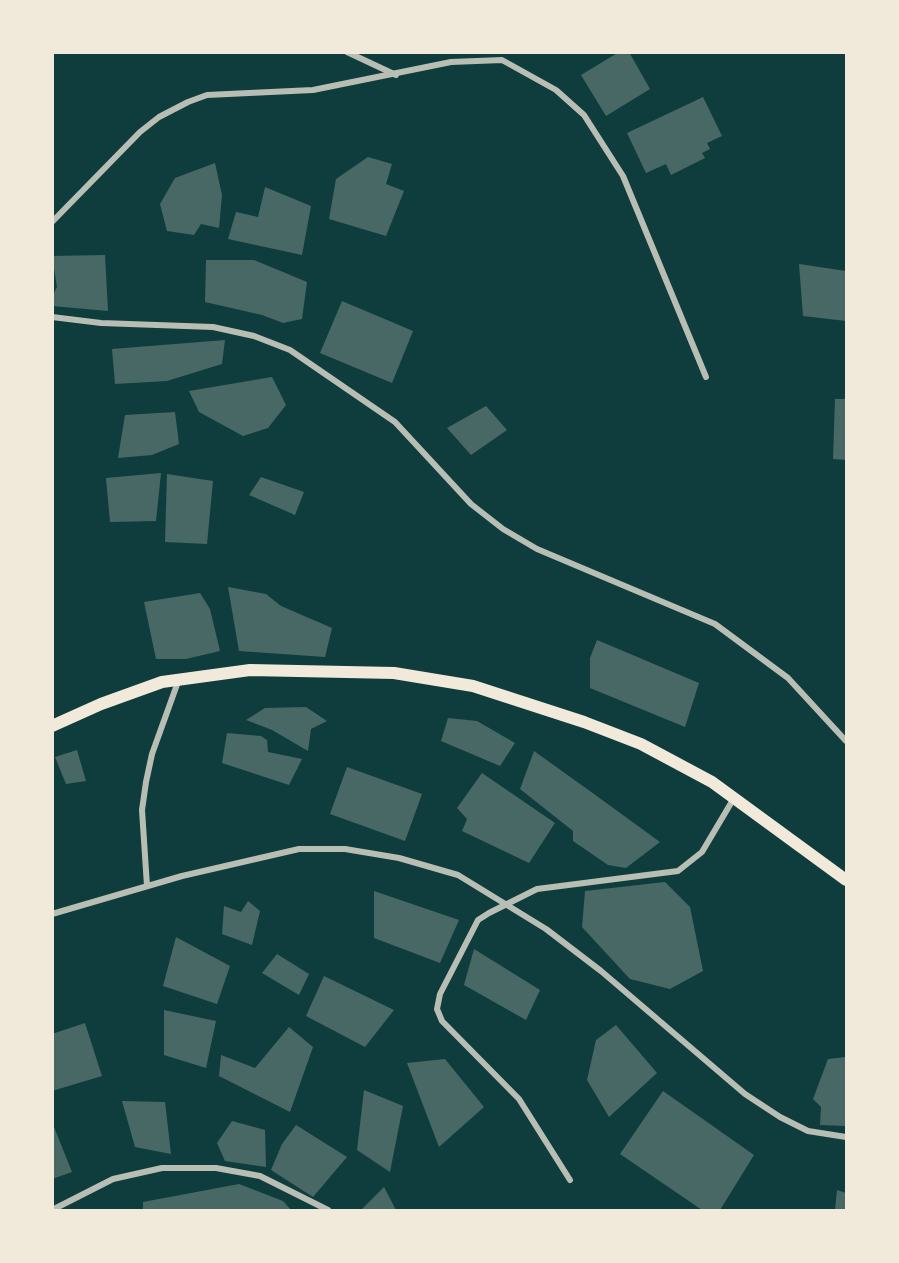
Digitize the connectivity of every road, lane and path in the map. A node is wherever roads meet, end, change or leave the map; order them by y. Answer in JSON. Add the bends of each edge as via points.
{"nodes":[{"id":1,"x":347,"y":52,"type":"edge"},
{"id":2,"x":397,"y":75,"type":"junction"},
{"id":3,"x":52,"y":222,"type":"edge"},
{"id":4,"x":52,"y":317,"type":"edge"},
{"id":5,"x":706,"y":377,"type":"dead end"},
{"id":6,"x":179,"y":679,"type":"junction"},
{"id":7,"x":52,"y":726,"type":"edge"},
{"id":8,"x":846,"y":741,"type":"edge"},
{"id":9,"x":735,"y":798,"type":"junction"},
{"id":10,"x":846,"y":880,"type":"edge"},
{"id":11,"x":147,"y":886,"type":"junction"},
{"id":12,"x":506,"y":903,"type":"junction"},
{"id":13,"x":52,"y":914,"type":"edge"},
{"id":14,"x":846,"y":1137,"type":"edge"},
{"id":15,"x":570,"y":1180,"type":"dead end"},
{"id":16,"x":52,"y":1210,"type":"edge"},
{"id":17,"x":328,"y":1210,"type":"edge"}],
"edges":[{"from":1,"to":2,"type":"street"},
{"from":2,"to":3,"type":"street","via":[[312,90],[207,95],[188,102],[140,132]]},
{"from":2,"to":5,"type":"street","via":[[451,62],[502,60],[556,90],[584,115],[623,176]]},
{"from":4,"to":8,"type":"street","via":[[213,327],[254,336],[290,351],[395,422],[471,504],[502,529],[537,549],[715,624],[788,678]]},
{"from":6,"to":7,"type":"main road","via":[[162,681]]},
{"from":6,"to":9,"type":"main road","via":[[250,670],[394,673],[472,686],[641,744]]},
{"from":6,"to":11,"type":"street","via":[[146,782],[142,810]]},
{"from":9,"to":10,"type":"main road"},
{"from":9,"to":12,"type":"street","via":[[702,852],[678,871],[537,889]]},
{"from":11,"to":12,"type":"street","via":[[299,849],[345,849],[458,874]]},
{"from":11,"to":13,"type":"street"},
{"from":12,"to":14,"type":"street","via":[[601,971],[745,1094],[808,1131]]},
{"from":12,"to":15,"type":"street","via":[[478,920],[440,994],[437,1009],[450,1031],[519,1099]]},
{"from":16,"to":17,"type":"street","via":[[113,1179],[162,1168],[216,1168],[260,1176]]}]}
